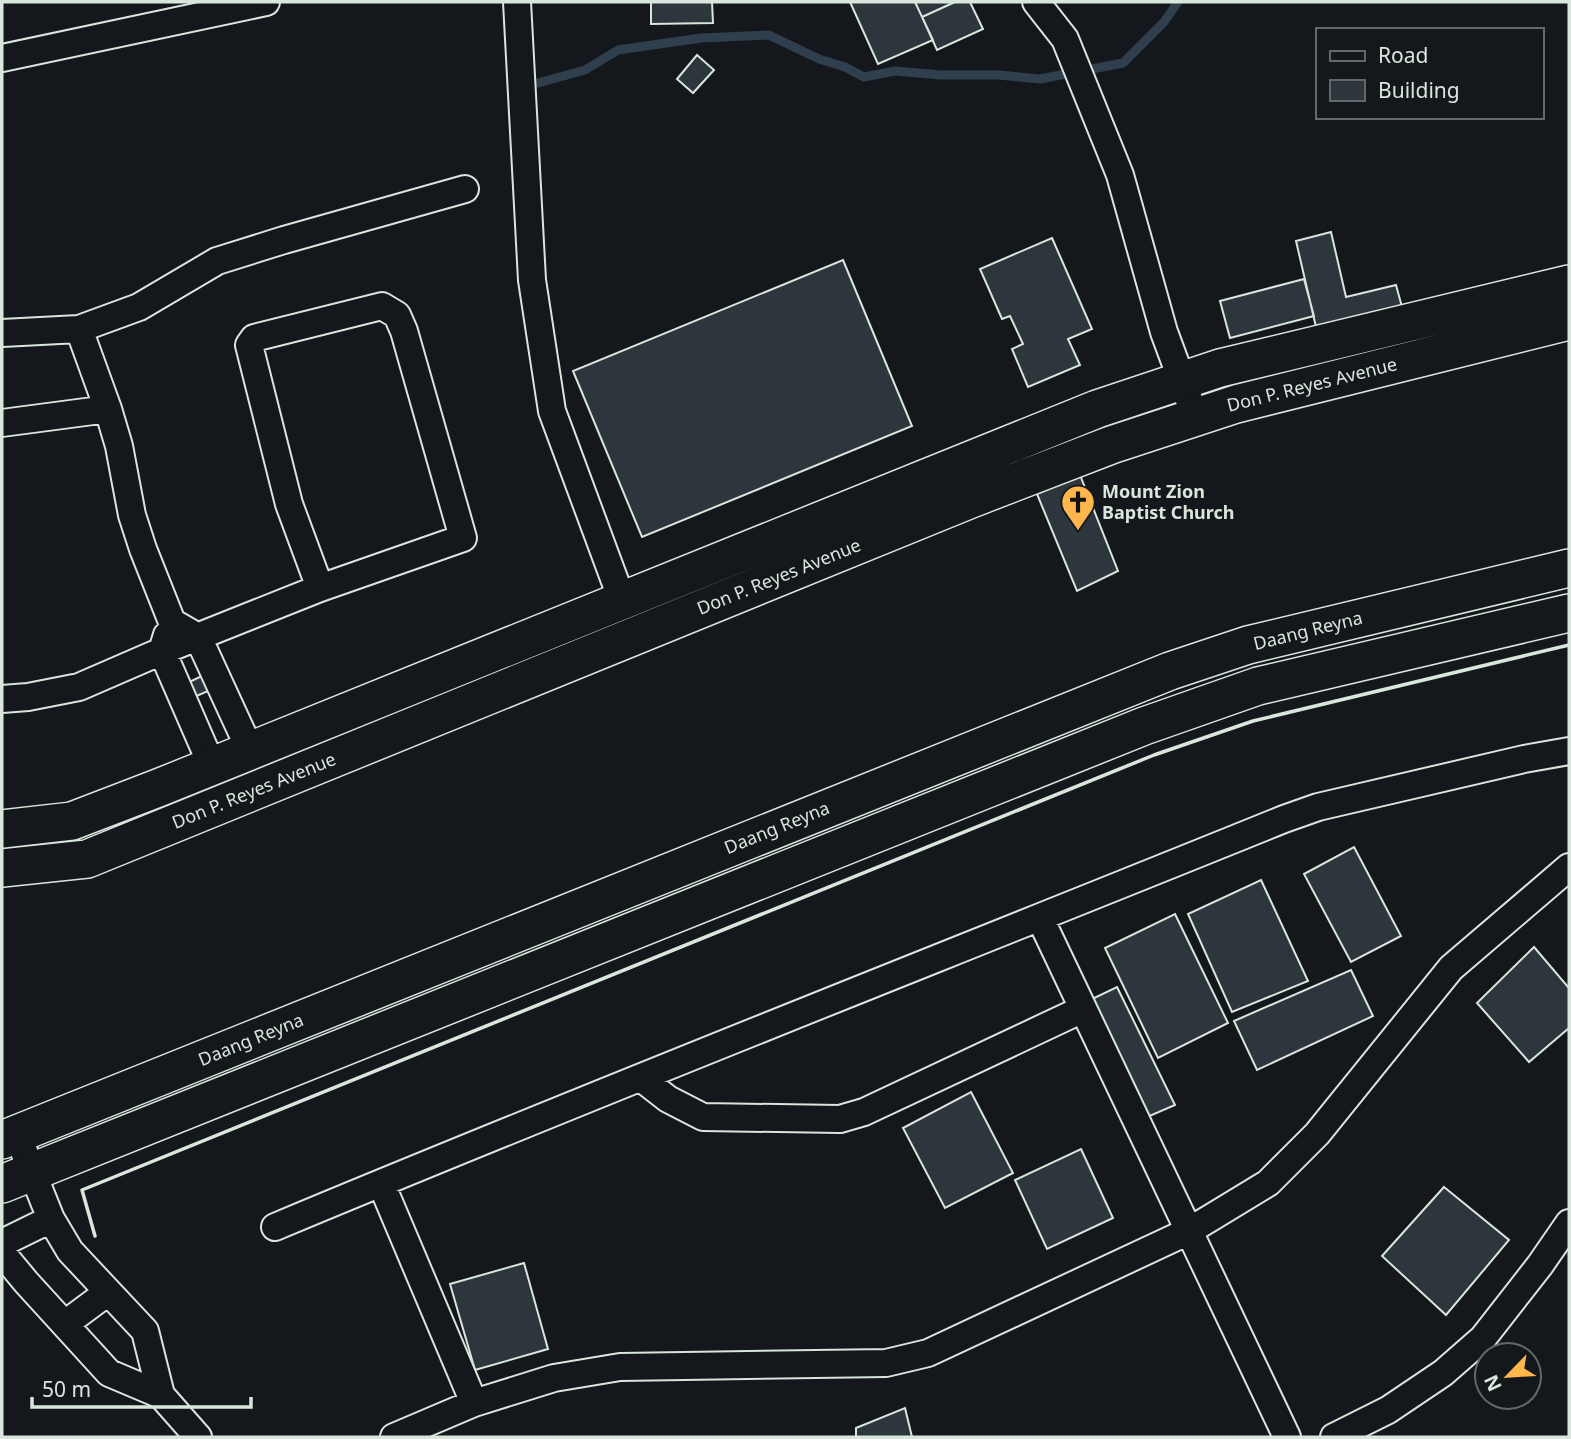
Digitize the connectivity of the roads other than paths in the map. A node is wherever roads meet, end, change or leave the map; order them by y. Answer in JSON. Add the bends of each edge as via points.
{"nodes":[{"id":1,"x":266,"y":2,"type":"edge"},
{"id":2,"x":517,"y":2,"type":"edge"},
{"id":3,"x":1036,"y":2,"type":"edge"},
{"id":4,"x":2,"y":58,"type":"edge"},
{"id":5,"x":465,"y":189,"type":"dead end"},
{"id":6,"x":1569,"y":284,"type":"edge"},
{"id":7,"x":1569,"y":321,"type":"edge"},
{"id":8,"x":79,"y":328,"type":"junction"},
{"id":9,"x":2,"y":333,"type":"edge"},
{"id":10,"x":1181,"y":380,"type":"junction"},
{"id":11,"x":108,"y":409,"type":"junction"},
{"id":12,"x":1195,"y":416,"type":"junction"},
{"id":13,"x":2,"y":423,"type":"edge"},
{"id":14,"x":1569,"y":568,"type":"edge"},
{"id":15,"x":320,"y":588,"type":"junction"},
{"id":16,"x":622,"y":600,"type":"junction"},
{"id":17,"x":1569,"y":613,"type":"edge"},
{"id":18,"x":172,"y":622,"type":"junction"},
{"id":19,"x":198,"y":637,"type":"junction"},
{"id":20,"x":162,"y":651,"type":"junction"},
{"id":21,"x":2,"y":699,"type":"edge"},
{"id":22,"x":315,"y":724,"type":"junction"},
{"id":23,"x":250,"y":750,"type":"junction"},
{"id":24,"x":1569,"y":751,"type":"edge"},
{"id":25,"x":329,"y":761,"type":"junction"},
{"id":26,"x":212,"y":766,"type":"junction"},
{"id":27,"x":2,"y":829,"type":"edge"},
{"id":28,"x":1569,"y":867,"type":"edge"},
{"id":29,"x":2,"y":868,"type":"edge"},
{"id":30,"x":1040,"y":918,"type":"junction"},
{"id":31,"x":1083,"y":1009,"type":"junction"},
{"id":32,"x":641,"y":1079,"type":"junction"},
{"id":33,"x":9,"y":1137,"type":"edge"},
{"id":34,"x":17,"y":1177,"type":"edge"},
{"id":35,"x":381,"y":1183,"type":"junction"},
{"id":36,"x":51,"y":1219,"type":"junction"},
{"id":37,"x":1569,"y":1223,"type":"edge"},
{"id":38,"x":275,"y":1227,"type":"dead end"},
{"id":39,"x":1189,"y":1231,"type":"junction"},
{"id":40,"x":2,"y":1243,"type":"edge"},
{"id":41,"x":2,"y":1253,"type":"edge"},
{"id":42,"x":108,"y":1292,"type":"junction"},
{"id":43,"x":65,"y":1324,"type":"junction"},
{"id":44,"x":161,"y":1395,"type":"junction"},
{"id":45,"x":474,"y":1403,"type":"junction"},
{"id":46,"x":198,"y":1437,"type":"edge"},
{"id":47,"x":394,"y":1437,"type":"edge"},
{"id":48,"x":1287,"y":1437,"type":"edge"},
{"id":49,"x":1334,"y":1437,"type":"edge"}],
"edges":[{"from":1,"to":4,"type":"street"},
{"from":2,"to":16,"type":"street","via":[[532,279],[552,411]]},
{"from":3,"to":10,"type":"street","via":[[1065,39],[1121,175]]},
{"from":5,"to":8,"type":"street","via":[[217,261],[139,307]]},
{"from":6,"to":10,"type":"street"},
{"from":7,"to":12,"type":"street","name":"Don P. Reyes Avenue"},
{"from":8,"to":9,"type":"street"},
{"from":8,"to":11,"type":"street"},
{"from":10,"to":12,"type":"street"},
{"from":10,"to":16,"type":"street","via":[[1072,418]]},
{"from":11,"to":13,"type":"street"},
{"from":11,"to":18,"type":"street","via":[[132,515]]},
{"from":12,"to":25,"type":"street","name":"Don P. Reyes Avenue","via":[[971,499]]},
{"from":14,"to":33,"type":"street","name":"Daang Reyna","via":[[1248,645],[1170,671]]},
{"from":15,"to":15,"type":"street","via":[[463,538],[404,331],[397,315],[382,306],[254,338],[248,345],[289,504]]},
{"from":15,"to":19,"type":"street"},
{"from":16,"to":22,"type":"street"},
{"from":17,"to":34,"type":"street","via":[[1258,686],[1144,726]]},
{"from":18,"to":19,"type":"street"},
{"from":18,"to":20,"type":"street"},
{"from":19,"to":20,"type":"street"},
{"from":19,"to":23,"type":"street"},
{"from":20,"to":21,"type":"street","via":[[79,687]]},
{"from":20,"to":26,"type":"street"},
{"from":22,"to":23,"type":"street"},
{"from":22,"to":25,"type":"street"},
{"from":23,"to":26,"type":"street"},
{"from":24,"to":30,"type":"street","via":[[1318,807]]},
{"from":25,"to":29,"type":"street","name":"Don P. Reyes Avenue","via":[[87,859]]},
{"from":26,"to":27,"type":"street","via":[[72,821]]},
{"from":28,"to":39,"type":"street","via":[[1451,968],[1317,1134],[1268,1183]]},
{"from":30,"to":31,"type":"street"},
{"from":30,"to":32,"type":"street"},
{"from":31,"to":32,"type":"street","via":[[840,1119],[703,1117]]},
{"from":31,"to":39,"type":"street"},
{"from":32,"to":35,"type":"street"},
{"from":33,"to":34,"type":"street"},
{"from":34,"to":36,"type":"street"},
{"from":35,"to":38,"type":"street"},
{"from":35,"to":45,"type":"street"},
{"from":36,"to":40,"type":"street"},
{"from":36,"to":42,"type":"street","via":[[69,1251]]},
{"from":37,"to":49,"type":"street","via":[[1483,1338],[1399,1403]]},
{"from":39,"to":45,"type":"street","via":[[928,1353],[886,1363],[620,1367],[554,1378]]},
{"from":39,"to":48,"type":"street"},
{"from":41,"to":43,"type":"street"},
{"from":42,"to":43,"type":"street"},
{"from":42,"to":44,"type":"street","via":[[145,1331]]},
{"from":43,"to":44,"type":"street","via":[[109,1373]]},
{"from":44,"to":46,"type":"street"},
{"from":45,"to":47,"type":"street"}]}
